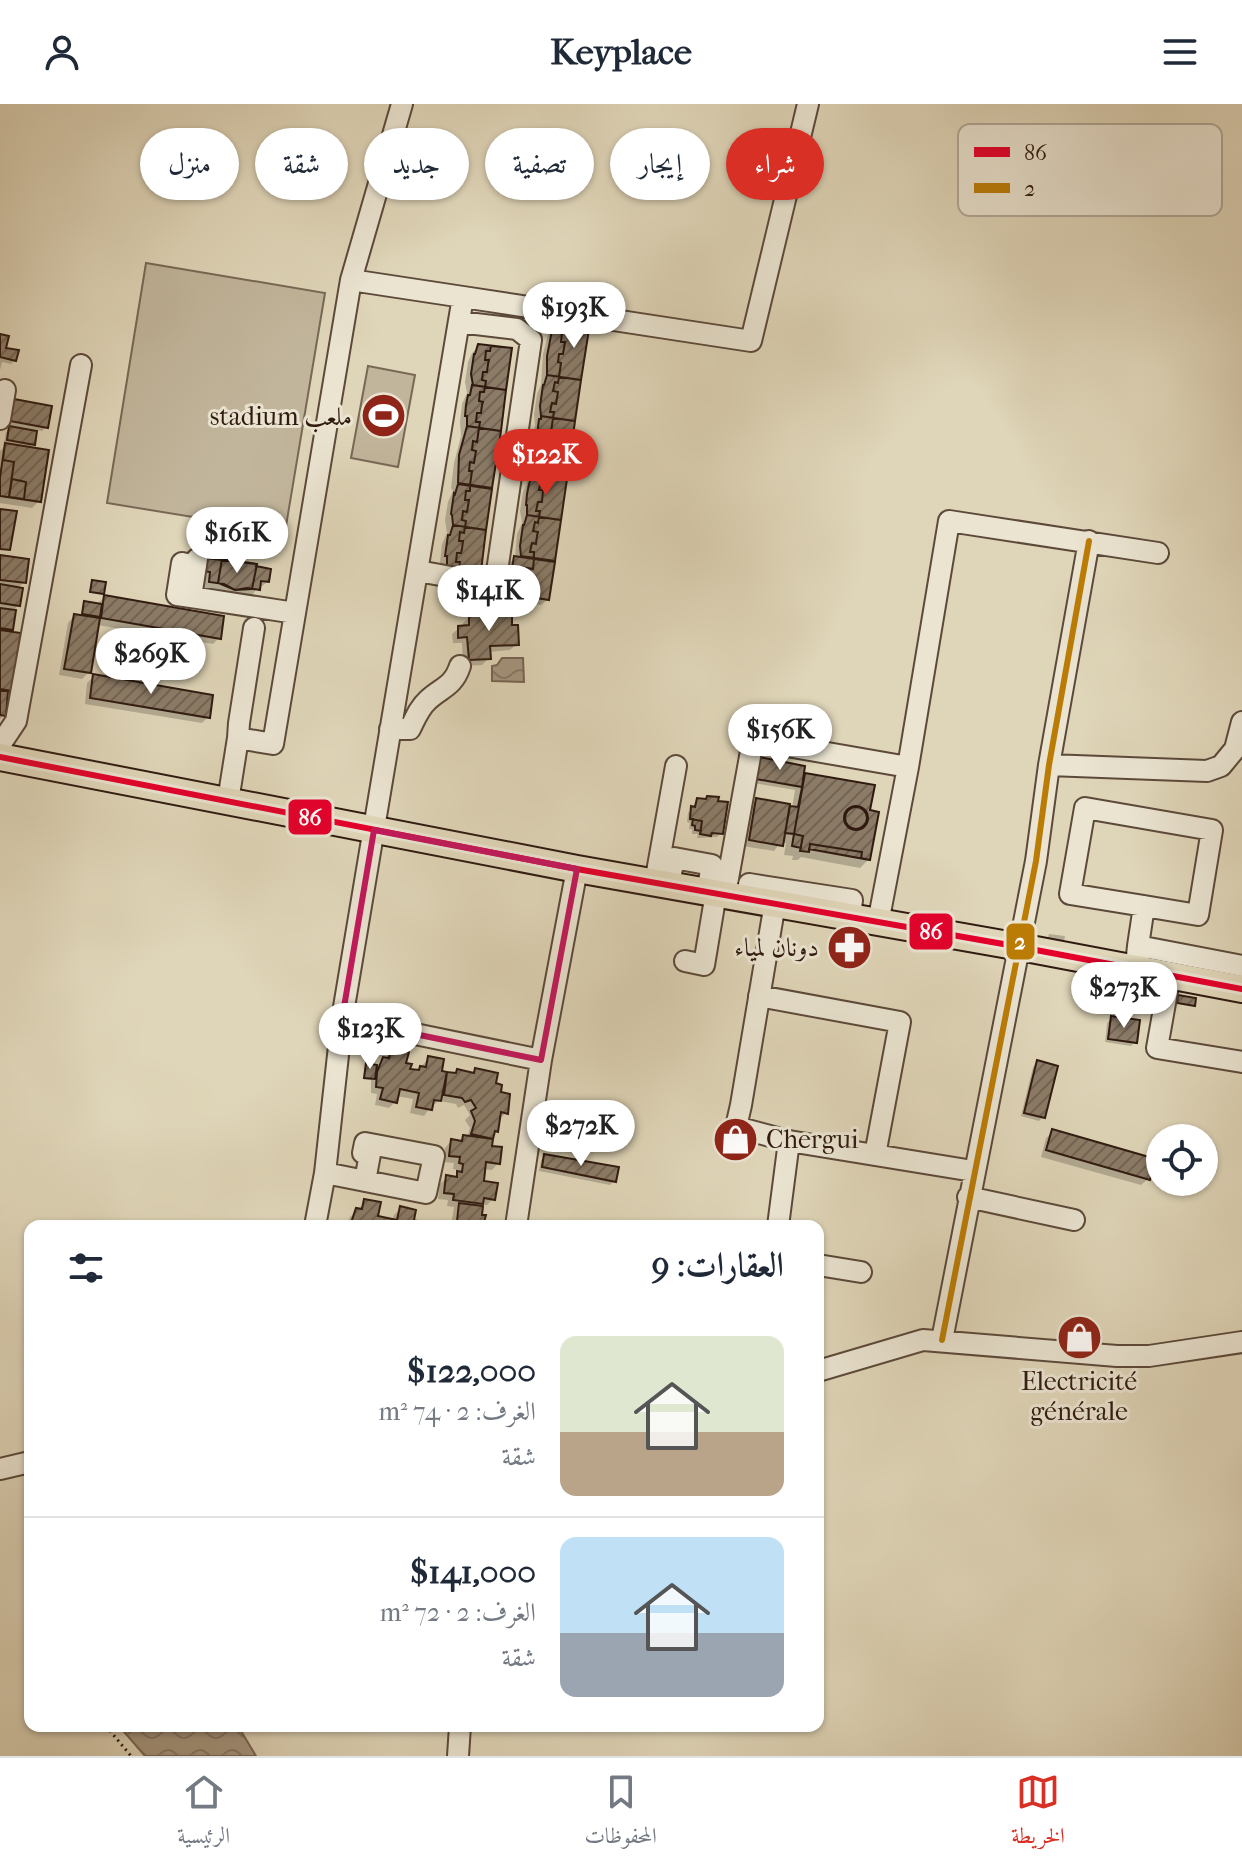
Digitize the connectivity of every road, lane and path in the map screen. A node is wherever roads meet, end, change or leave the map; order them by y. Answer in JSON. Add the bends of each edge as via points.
{"nodes":[{"id":1,"x":402,"y":104,"type":"edge"},
{"id":2,"x":808,"y":104,"type":"edge"},
{"id":3,"x":351,"y":280,"type":"junction"},
{"id":4,"x":463,"y":297,"type":"junction"},
{"id":5,"x":459,"y":322,"type":"junction"},
{"id":6,"x":81,"y":365,"type":"dead end"},
{"id":7,"x":5,"y":390,"type":"dead end"},
{"id":8,"x":0,"y":419,"type":"edge"},
{"id":9,"x":1089,"y":541,"type":"junction"},
{"id":10,"x":1158,"y":553,"type":"dead end"},
{"id":11,"x":197,"y":562,"type":"dead end"},
{"id":12,"x":418,"y":571,"type":"junction"},
{"id":13,"x":295,"y":613,"type":"junction"},
{"id":14,"x":254,"y":628,"type":"dead end"},
{"id":15,"x":460,"y":666,"type":"dead end"},
{"id":16,"x":1242,"y":722,"type":"edge"},
{"id":17,"x":390,"y":729,"type":"junction"},
{"id":18,"x":238,"y":738,"type":"junction"},
{"id":19,"x":0,"y":745,"type":"edge"},
{"id":20,"x":0,"y":757,"type":"edge"},
{"id":21,"x":1049,"y":765,"type":"junction"},
{"id":22,"x":676,"y":766,"type":"dead end"},
{"id":23,"x":908,"y":767,"type":"junction"},
{"id":24,"x":228,"y":801,"type":"junction"},
{"id":25,"x":374,"y":830,"type":"junction"},
{"id":26,"x":577,"y":869,"type":"junction"},
{"id":27,"x":662,"y":884,"type":"junction"},
{"id":28,"x":724,"y":895,"type":"junction"},
{"id":29,"x":775,"y":903,"type":"junction"},
{"id":30,"x":1144,"y":906,"type":"junction"},
{"id":31,"x":850,"y":917,"type":"junction"},
{"id":32,"x":878,"y":923,"type":"junction"},
{"id":33,"x":1020,"y":947,"type":"junction"},
{"id":34,"x":1137,"y":957,"type":"junction"},
{"id":35,"x":685,"y":961,"type":"dead end"},
{"id":36,"x":1242,"y":966,"type":"edge"},
{"id":37,"x":1170,"y":975,"type":"junction"},
{"id":38,"x":1242,"y":989,"type":"edge"},
{"id":39,"x":759,"y":996,"type":"junction"},
{"id":40,"x":342,"y":1019,"type":"junction"},
{"id":41,"x":541,"y":1060,"type":"junction"},
{"id":42,"x":1242,"y":1062,"type":"edge"},
{"id":43,"x":789,"y":1141,"type":"junction"},
{"id":44,"x":875,"y":1155,"type":"junction"},
{"id":45,"x":973,"y":1171,"type":"junction"},
{"id":46,"x":325,"y":1173,"type":"junction"},
{"id":47,"x":365,"y":1181,"type":"dead end"},
{"id":48,"x":968,"y":1197,"type":"junction"},
{"id":49,"x":316,"y":1220,"type":"edge"},
{"id":50,"x":517,"y":1220,"type":"edge"},
{"id":51,"x":779,"y":1220,"type":"edge"},
{"id":52,"x":1074,"y":1220,"type":"dead end"},
{"id":53,"x":824,"y":1266,"type":"edge"},
{"id":54,"x":861,"y":1272,"type":"dead end"},
{"id":55,"x":942,"y":1340,"type":"junction"},
{"id":56,"x":1242,"y":1342,"type":"edge"},
{"id":57,"x":824,"y":1369,"type":"edge"},
{"id":58,"x":24,"y":1463,"type":"edge"},
{"id":59,"x":1,"y":1469,"type":"edge"},
{"id":60,"x":111,"y":1732,"type":"edge"},
{"id":61,"x":460,"y":1732,"type":"edge"},
{"id":62,"x":131,"y":1756,"type":"edge"},
{"id":63,"x":458,"y":1756,"type":"edge"}],
"edges":[{"from":1,"to":3,"type":"street"},
{"from":2,"to":4,"type":"street","via":[[751,341]]},
{"from":3,"to":4,"type":"street"},
{"from":3,"to":13,"type":"street"},
{"from":4,"to":5,"type":"street"},
{"from":5,"to":12,"type":"street"},
{"from":5,"to":12,"type":"street","via":[[517,329],[531,340],[495,585]]},
{"from":6,"to":19,"type":"street","via":[[16,721]]},
{"from":7,"to":8,"type":"street"},
{"from":9,"to":10,"type":"street"},
{"from":9,"to":21,"type":"street"},
{"from":9,"to":23,"type":"street","via":[[949,521]]},
{"from":11,"to":13,"type":"street","via":[[192,592],[220,591],[218,601],[273,601]]},
{"from":12,"to":17,"type":"street"},
{"from":13,"to":18,"type":"street","via":[[273,744]]},
{"from":14,"to":18,"type":"street"},
{"from":15,"to":17,"type":"street","via":[[456,678],[428,700],[410,729]]},
{"from":16,"to":21,"type":"street","via":[[1235,749],[1221,766],[1207,771]]},
{"from":17,"to":25,"type":"street"},
{"from":18,"to":24,"type":"street"},
{"from":20,"to":24,"type":"main road"},
{"from":21,"to":33,"type":"street"},
{"from":22,"to":27,"type":"street"},
{"from":23,"to":28,"type":"street","via":[[753,740]]},
{"from":23,"to":32,"type":"street"},
{"from":24,"to":25,"type":"main road"},
{"from":25,"to":26,"type":"main road"},
{"from":25,"to":40,"type":"street"},
{"from":26,"to":27,"type":"main road"},
{"from":26,"to":41,"type":"street"},
{"from":27,"to":28,"type":"main road"},
{"from":28,"to":29,"type":"main road"},
{"from":28,"to":31,"type":"street","via":[[749,884],[852,900]]},
{"from":28,"to":35,"type":"street","via":[[704,965]]},
{"from":29,"to":31,"type":"main road"},
{"from":29,"to":39,"type":"street"},
{"from":30,"to":30,"type":"street","via":[[1198,915],[1212,830],[1085,808],[1070,894]]},
{"from":30,"to":34,"type":"street"},
{"from":31,"to":32,"type":"main road"},
{"from":32,"to":33,"type":"main road"},
{"from":33,"to":34,"type":"main road"},
{"from":33,"to":45,"type":"street"},
{"from":34,"to":36,"type":"street"},
{"from":34,"to":37,"type":"main road"},
{"from":37,"to":38,"type":"main road"},
{"from":37,"to":42,"type":"street","via":[[1157,1048]]},
{"from":39,"to":43,"type":"street","via":[[736,1127]]},
{"from":39,"to":44,"type":"street","via":[[900,1022]]},
{"from":40,"to":41,"type":"street"},
{"from":40,"to":46,"type":"street"},
{"from":41,"to":50,"type":"street"},
{"from":43,"to":44,"type":"street"},
{"from":43,"to":51,"type":"street"},
{"from":44,"to":45,"type":"street"},
{"from":45,"to":48,"type":"street"},
{"from":46,"to":47,"type":"street"},
{"from":46,"to":49,"type":"street"},
{"from":48,"to":52,"type":"street"},
{"from":48,"to":55,"type":"street"},
{"from":53,"to":54,"type":"street"},
{"from":55,"to":56,"type":"street","via":[[1133,1356]]},
{"from":55,"to":57,"type":"street","via":[[923,1340]]},
{"from":58,"to":59,"type":"street"},
{"from":60,"to":62,"type":"path"},
{"from":61,"to":63,"type":"street"}]}
